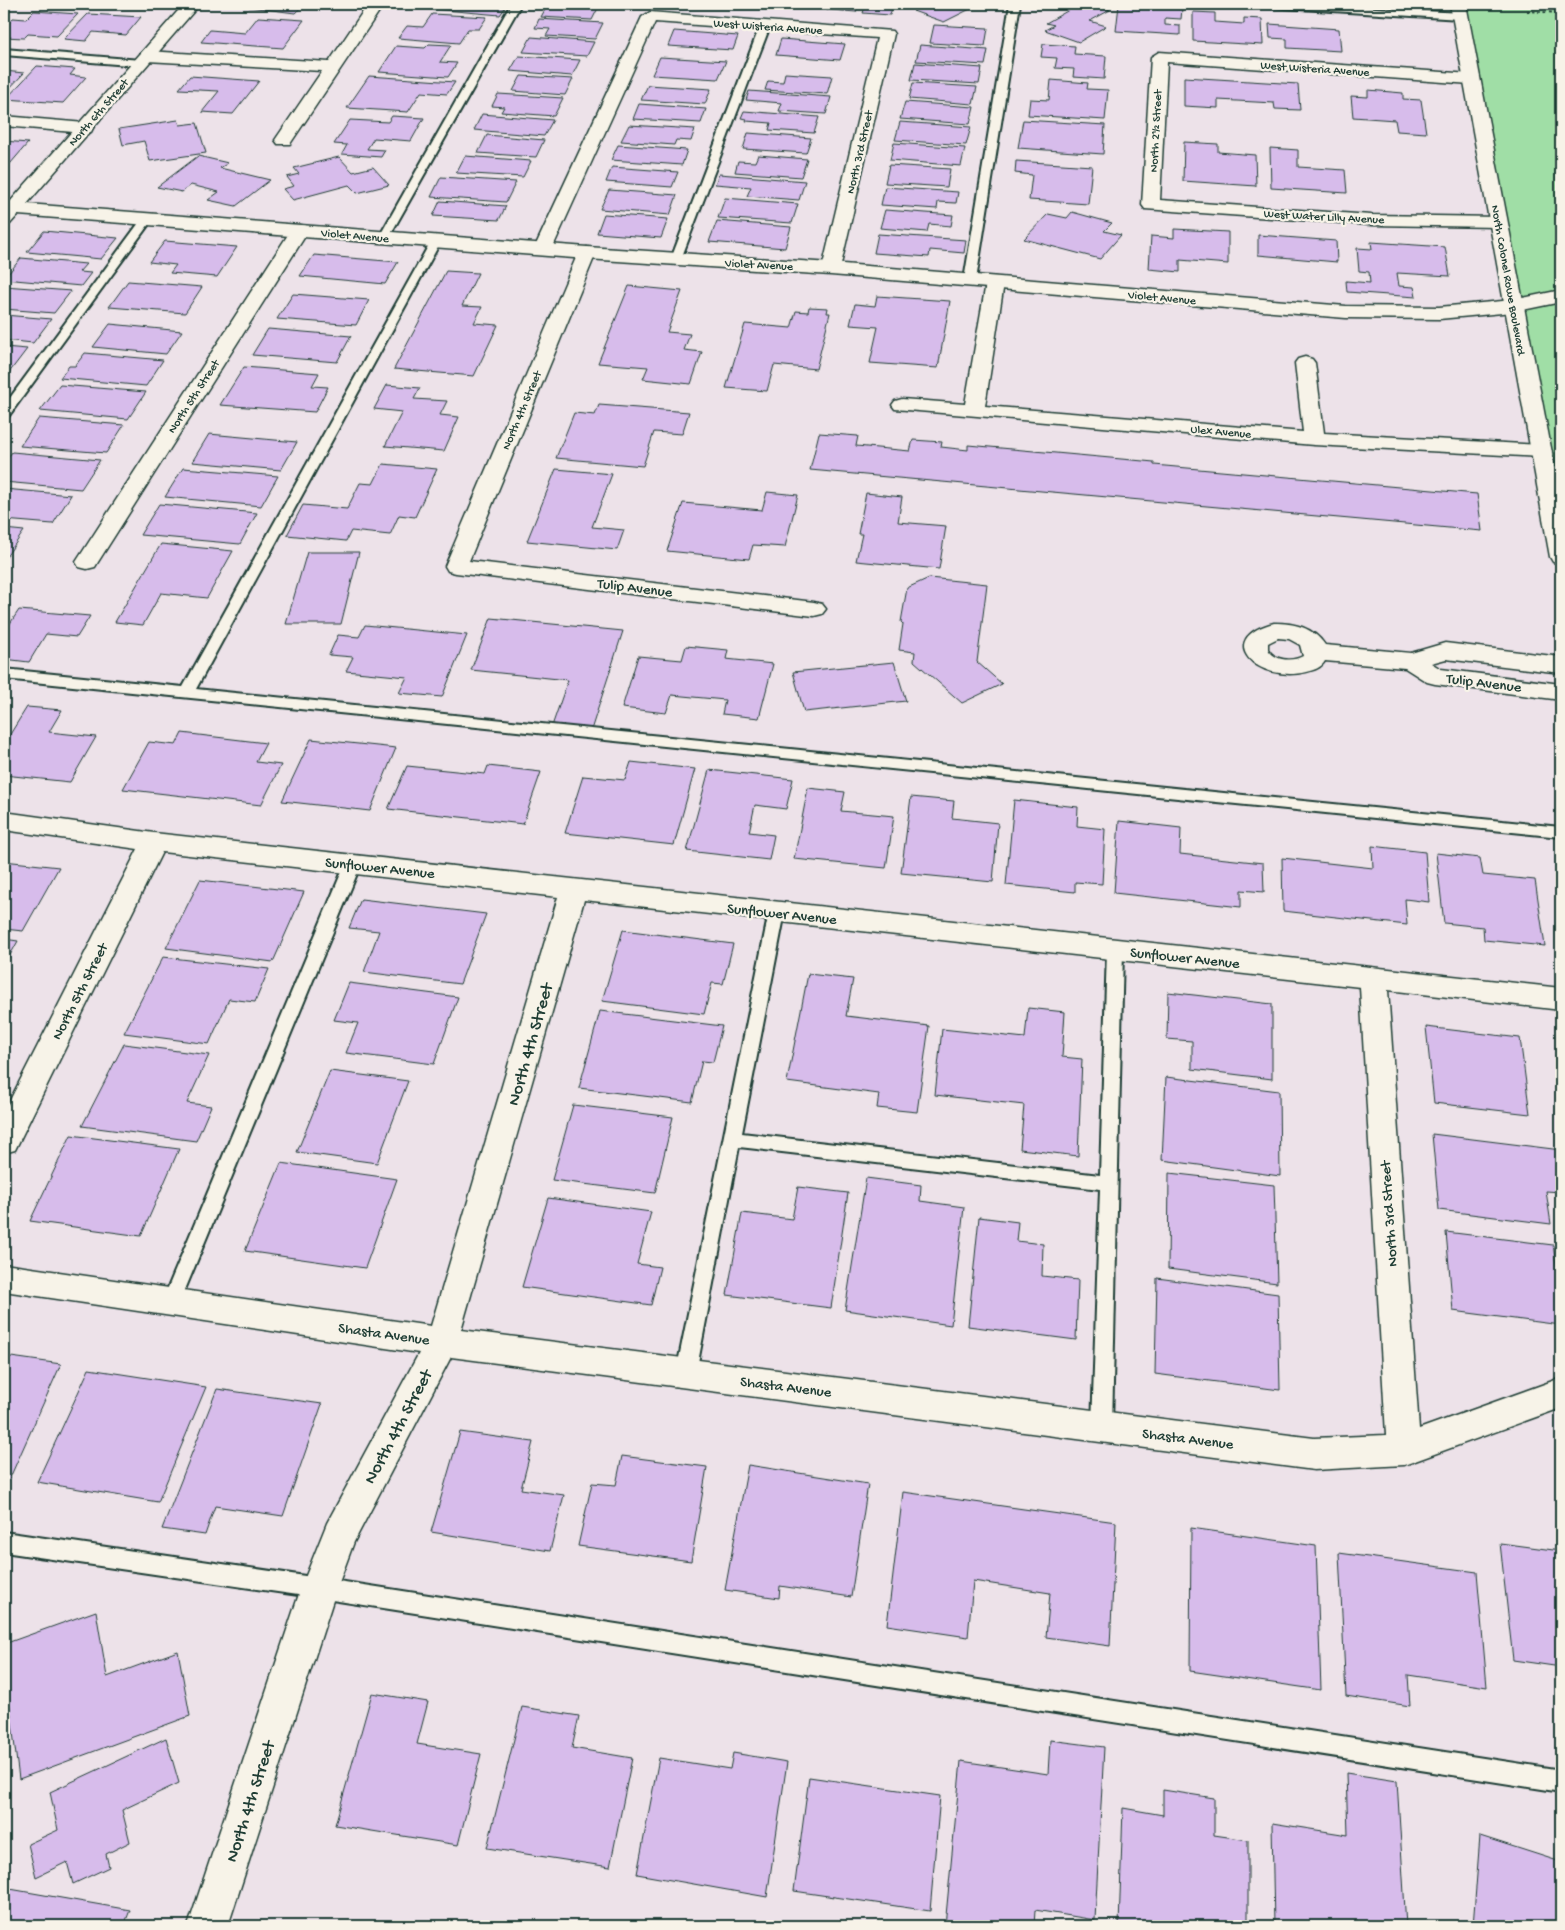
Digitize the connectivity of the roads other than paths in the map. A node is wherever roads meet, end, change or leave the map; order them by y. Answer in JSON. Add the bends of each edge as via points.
{"nodes":[{"id":1,"x":192,"y":4,"type":"edge"},
{"id":2,"x":376,"y":4,"type":"edge"},
{"id":3,"x":516,"y":4,"type":"edge"},
{"id":4,"x":1015,"y":4,"type":"edge"},
{"id":5,"x":1268,"y":4,"type":"edge"},
{"id":6,"x":1459,"y":10,"type":"edge"},
{"id":7,"x":765,"y":26,"type":"junction"},
{"id":8,"x":886,"y":34,"type":"joint"},
{"id":9,"x":4,"y":52,"type":"edge"},
{"id":10,"x":1159,"y":57,"type":"joint"},
{"id":11,"x":144,"y":59,"type":"junction"},
{"id":12,"x":333,"y":67,"type":"junction"},
{"id":13,"x":1471,"y":79,"type":"junction"},
{"id":14,"x":4,"y":121,"type":"edge"},
{"id":15,"x":85,"y":128,"type":"junction"},
{"id":16,"x":284,"y":140,"type":"dead end"},
{"id":17,"x":1151,"y":205,"type":"joint"},
{"id":18,"x":7,"y":212,"type":"edge"},
{"id":19,"x":148,"y":218,"type":"junction"},
{"id":20,"x":1498,"y":222,"type":"junction"},
{"id":21,"x":300,"y":230,"type":"junction"},
{"id":22,"x":384,"y":237,"type":"junction"},
{"id":23,"x":436,"y":241,"type":"junction"},
{"id":24,"x":543,"y":249,"type":"junction"},
{"id":25,"x":587,"y":253,"type":"junction"},
{"id":26,"x":676,"y":259,"type":"junction"},
{"id":27,"x":831,"y":269,"type":"junction"},
{"id":28,"x":970,"y":280,"type":"junction"},
{"id":29,"x":996,"y":283,"type":"junction"},
{"id":30,"x":1561,"y":296,"type":"edge"},
{"id":31,"x":1513,"y":306,"type":"junction"},
{"id":32,"x":1305,"y":364,"type":"dead end"},
{"id":33,"x":902,"y":405,"type":"dead end"},
{"id":34,"x":974,"y":411,"type":"junction"},
{"id":35,"x":4,"y":414,"type":"edge"},
{"id":36,"x":1314,"y":439,"type":"junction"},
{"id":37,"x":1541,"y":452,"type":"junction"},
{"id":38,"x":1561,"y":557,"type":"edge"},
{"id":39,"x":87,"y":562,"type":"dead end"},
{"id":40,"x":456,"y":566,"type":"joint"},
{"id":41,"x":814,"y":609,"type":"dead end"},
{"id":42,"x":1316,"y":652,"type":"dead end"},
{"id":43,"x":1411,"y":661,"type":"junction"},
{"id":44,"x":1561,"y":665,"type":"edge"},
{"id":45,"x":4,"y":674,"type":"edge"},
{"id":46,"x":1561,"y":692,"type":"edge"},
{"id":47,"x":187,"y":693,"type":"junction"},
{"id":48,"x":4,"y":821,"type":"edge"},
{"id":49,"x":1561,"y":832,"type":"edge"},
{"id":50,"x":154,"y":842,"type":"junction"},
{"id":51,"x":353,"y":864,"type":"junction"},
{"id":52,"x":574,"y":889,"type":"junction"},
{"id":53,"x":776,"y":912,"type":"junction"},
{"id":54,"x":1115,"y":950,"type":"junction"},
{"id":55,"x":1373,"y":978,"type":"junction"},
{"id":56,"x":1561,"y":999,"type":"edge"},
{"id":57,"x":731,"y":1139,"type":"junction"},
{"id":58,"x":4,"y":1141,"type":"edge"},
{"id":59,"x":1109,"y":1183,"type":"junction"},
{"id":60,"x":4,"y":1277,"type":"edge"},
{"id":61,"x":172,"y":1302,"type":"junction"},
{"id":62,"x":442,"y":1342,"type":"junction"},
{"id":63,"x":686,"y":1374,"type":"junction"},
{"id":64,"x":1561,"y":1393,"type":"edge"},
{"id":65,"x":1102,"y":1427,"type":"junction"},
{"id":66,"x":1404,"y":1450,"type":"junction"},
{"id":67,"x":4,"y":1542,"type":"edge"},
{"id":68,"x":318,"y":1588,"type":"junction"},
{"id":69,"x":1561,"y":1781,"type":"edge"},
{"id":70,"x":208,"y":1926,"type":"edge"}],
"edges":[{"from":1,"to":11,"type":"street","name":"North 6th Street"},
{"from":2,"to":12,"type":"street"},
{"from":3,"to":22,"type":"lane"},
{"from":4,"to":28,"type":"lane"},
{"from":5,"to":6,"type":"lane"},
{"from":6,"to":13,"type":"street","name":"North Colonel Rowe Boulevard"},
{"from":7,"to":8,"type":"street","name":"West Wisteria Avenue"},
{"from":7,"to":24,"type":"street","name":"West Wisteria Avenue","via":[[650,17]]},
{"from":7,"to":26,"type":"lane"},
{"from":8,"to":27,"type":"street","name":"North 3rd Street"},
{"from":9,"to":11,"type":"lane"},
{"from":10,"to":13,"type":"street","name":"West Wisteria Avenue"},
{"from":10,"to":17,"type":"street","name":"North 2½ Street"},
{"from":11,"to":12,"type":"street"},
{"from":11,"to":15,"type":"street","name":"North 6th Street"},
{"from":12,"to":16,"type":"street"},
{"from":13,"to":20,"type":"street","name":"North Colonel Rowe Boulevard"},
{"from":14,"to":15,"type":"street"},
{"from":15,"to":18,"type":"street","name":"North 6th Street"},
{"from":17,"to":20,"type":"street","name":"West Water Lilly Avenue","via":[[1371,220]]},
{"from":18,"to":19,"type":"street","name":"Violet Avenue"},
{"from":19,"to":21,"type":"street","name":"Violet Avenue"},
{"from":19,"to":35,"type":"lane"},
{"from":20,"to":31,"type":"street","name":"North Colonel Rowe Boulevard"},
{"from":21,"to":22,"type":"street","name":"Violet Avenue"},
{"from":21,"to":39,"type":"street","name":"North 5th Street"},
{"from":22,"to":23,"type":"street","name":"Violet Avenue"},
{"from":23,"to":24,"type":"street","name":"Violet Avenue"},
{"from":23,"to":47,"type":"lane"},
{"from":24,"to":25,"type":"street","name":"Violet Avenue"},
{"from":25,"to":26,"type":"street","name":"Violet Avenue"},
{"from":25,"to":40,"type":"street","name":"North 4th Street"},
{"from":26,"to":27,"type":"street","name":"Violet Avenue"},
{"from":27,"to":28,"type":"street","name":"Violet Avenue"},
{"from":28,"to":29,"type":"street","name":"Violet Avenue"},
{"from":29,"to":31,"type":"street","name":"Violet Avenue","via":[[1346,312],[1439,313]]},
{"from":29,"to":34,"type":"street"},
{"from":30,"to":31,"type":"street","name":"Violet Avenue"},
{"from":31,"to":37,"type":"street","name":"North Colonel Rowe Boulevard"},
{"from":32,"to":36,"type":"street"},
{"from":33,"to":34,"type":"street","name":"Ulex Avenue"},
{"from":34,"to":36,"type":"street","name":"Ulex Avenue"},
{"from":36,"to":37,"type":"street","name":"Ulex Avenue"},
{"from":37,"to":38,"type":"street","name":"North Colonel Rowe Boulevard"},
{"from":40,"to":41,"type":"street","name":"Tulip Avenue"},
{"from":42,"to":43,"type":"street","name":"Tulip Avenue"},
{"from":43,"to":44,"type":"street","name":"Tulip Avenue","via":[[1445,651]]},
{"from":43,"to":46,"type":"street","name":"Tulip Avenue","via":[[1435,676]]},
{"from":45,"to":47,"type":"lane"},
{"from":47,"to":49,"type":"lane"},
{"from":48,"to":50,"type":"street","name":"Sunflower Avenue"},
{"from":50,"to":51,"type":"street","name":"Sunflower Avenue"},
{"from":50,"to":58,"type":"street","name":"North 5th Street"},
{"from":51,"to":52,"type":"street","name":"Sunflower Avenue"},
{"from":51,"to":61,"type":"lane"},
{"from":52,"to":53,"type":"street","name":"Sunflower Avenue"},
{"from":52,"to":62,"type":"street","name":"North 4th Street"},
{"from":53,"to":54,"type":"street","name":"Sunflower Avenue"},
{"from":53,"to":57,"type":"lane"},
{"from":54,"to":55,"type":"street","name":"Sunflower Avenue"},
{"from":54,"to":59,"type":"lane"},
{"from":55,"to":56,"type":"street","name":"Sunflower Avenue"},
{"from":55,"to":66,"type":"street","name":"North 3rd Street"},
{"from":57,"to":59,"type":"lane"},
{"from":57,"to":63,"type":"lane"},
{"from":59,"to":65,"type":"lane"},
{"from":60,"to":61,"type":"street","name":"Shasta Avenue"},
{"from":61,"to":62,"type":"street","name":"Shasta Avenue"},
{"from":62,"to":63,"type":"street","name":"Shasta Avenue"},
{"from":62,"to":68,"type":"street","name":"North 4th Street","via":[[340,1535]]},
{"from":63,"to":65,"type":"street","name":"Shasta Avenue"},
{"from":64,"to":66,"type":"street","name":"Shasta Avenue"},
{"from":65,"to":66,"type":"street","name":"Shasta Avenue","via":[[1314,1454]]},
{"from":67,"to":68,"type":"lane"},
{"from":68,"to":69,"type":"lane"},
{"from":68,"to":70,"type":"street","name":"North 4th Street"}]}
